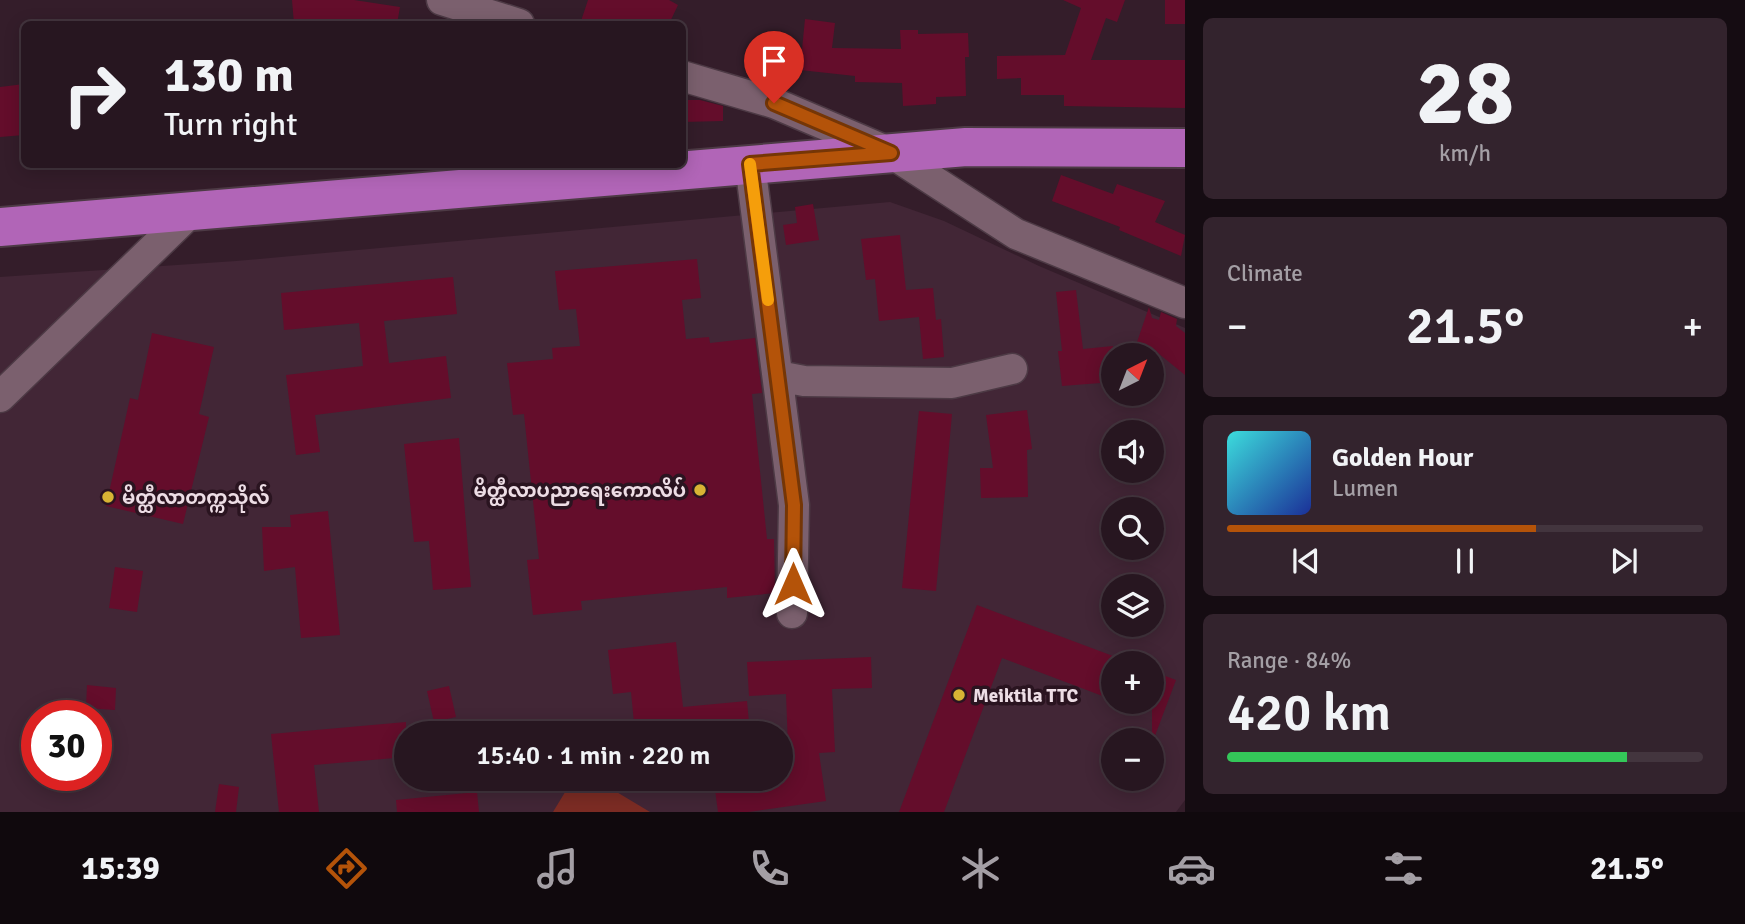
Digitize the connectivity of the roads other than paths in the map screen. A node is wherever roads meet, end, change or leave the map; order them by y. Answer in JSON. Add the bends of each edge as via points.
{"nodes":[{"id":1,"x":457,"y":2,"type":"edge"},
{"id":2,"x":511,"y":21,"type":"edge"},
{"id":3,"x":686,"y":77,"type":"edge"},
{"id":4,"x":1185,"y":149,"type":"edge"},
{"id":5,"x":891,"y":153,"type":"junction"},
{"id":6,"x":750,"y":164,"type":"junction"},
{"id":7,"x":194,"y":209,"type":"junction"},
{"id":8,"x":0,"y":227,"type":"edge"},
{"id":9,"x":1185,"y":303,"type":"edge"},
{"id":10,"x":1012,"y":369,"type":"dead end"},
{"id":11,"x":778,"y":376,"type":"junction"},
{"id":12,"x":0,"y":397,"type":"edge"},
{"id":13,"x":792,"y":613,"type":"dead end"}],
"edges":[{"from":1,"to":2,"type":"street"},
{"from":3,"to":5,"type":"street","via":[[774,103]]},
{"from":4,"to":5,"type":"highway","via":[[1022,145]]},
{"from":5,"to":6,"type":"highway"},
{"from":5,"to":9,"type":"street","via":[[1016,234]]},
{"from":6,"to":7,"type":"highway"},
{"from":6,"to":11,"type":"street"},
{"from":7,"to":8,"type":"highway"},
{"from":7,"to":12,"type":"street"},
{"from":10,"to":11,"type":"street","via":[[952,383],[804,381]]},
{"from":11,"to":13,"type":"street","via":[[794,505]]}]}
